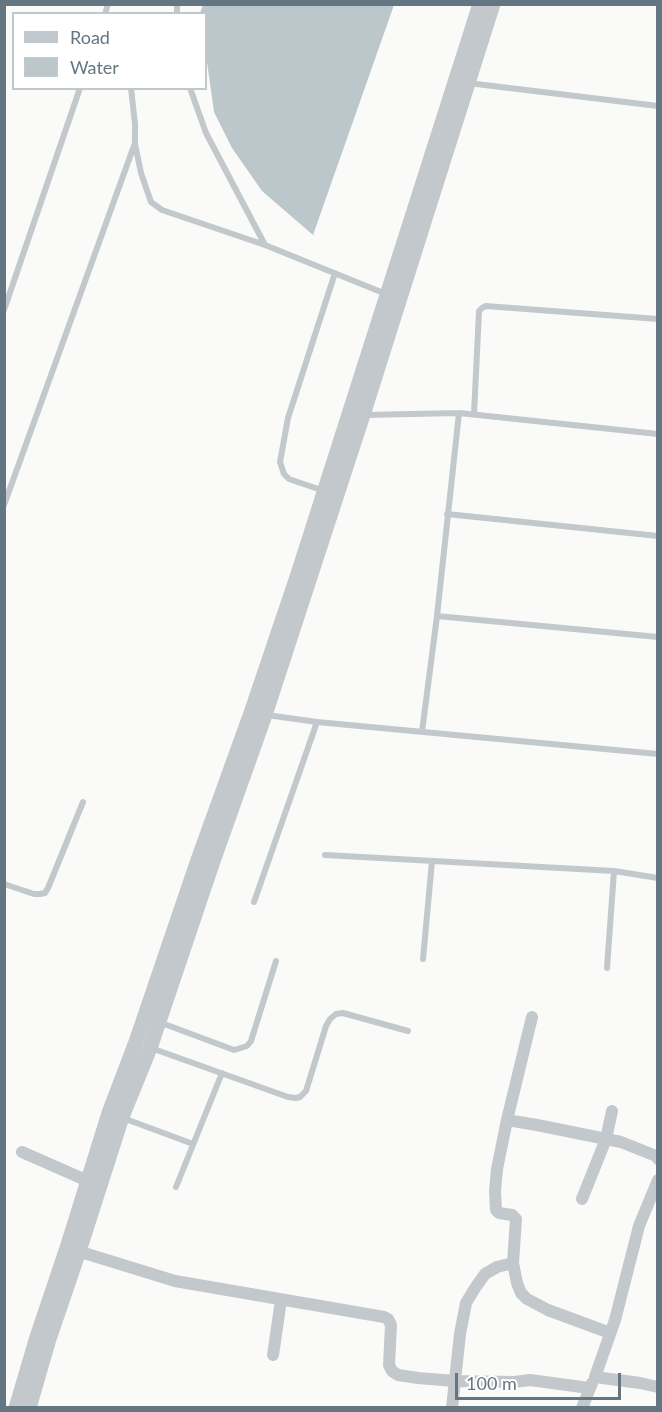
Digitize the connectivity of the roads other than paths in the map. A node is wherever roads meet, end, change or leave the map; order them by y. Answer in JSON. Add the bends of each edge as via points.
{"nodes":[{"id":1,"x":480,"y":4,"type":"edge"},
{"id":2,"x":493,"y":4,"type":"edge"},
{"id":3,"x":462,"y":82,"type":"junction"},
{"id":4,"x":79,"y":90,"type":"edge"},
{"id":5,"x":131,"y":90,"type":"edge"},
{"id":6,"x":191,"y":90,"type":"edge"},
{"id":7,"x":657,"y":106,"type":"edge"},
{"id":8,"x":135,"y":143,"type":"junction"},
{"id":9,"x":265,"y":245,"type":"junction"},
{"id":10,"x":335,"y":273,"type":"junction"},
{"id":11,"x":393,"y":297,"type":"junction"},
{"id":12,"x":4,"y":310,"type":"edge"},
{"id":13,"x":657,"y":319,"type":"edge"},
{"id":14,"x":459,"y":413,"type":"junction"},
{"id":15,"x":474,"y":414,"type":"junction"},
{"id":16,"x":363,"y":415,"type":"junction"},
{"id":17,"x":657,"y":434,"type":"edge"},
{"id":18,"x":324,"y":491,"type":"junction"},
{"id":19,"x":4,"y":505,"type":"edge"},
{"id":20,"x":447,"y":514,"type":"junction"},
{"id":21,"x":657,"y":536,"type":"edge"},
{"id":22,"x":437,"y":616,"type":"junction"},
{"id":23,"x":657,"y":637,"type":"edge"},
{"id":24,"x":258,"y":714,"type":"junction"},
{"id":25,"x":317,"y":722,"type":"junction"},
{"id":26,"x":422,"y":732,"type":"junction"},
{"id":27,"x":657,"y":754,"type":"edge"},
{"id":28,"x":83,"y":802,"type":"dead end"},
{"id":29,"x":325,"y":855,"type":"dead end"},
{"id":30,"x":432,"y":861,"type":"junction"},
{"id":31,"x":614,"y":871,"type":"junction"},
{"id":32,"x":657,"y":878,"type":"edge"},
{"id":33,"x":4,"y":884,"type":"edge"},
{"id":34,"x":254,"y":902,"type":"dead end"},
{"id":35,"x":423,"y":959,"type":"dead end"},
{"id":36,"x":276,"y":962,"type":"dead end"},
{"id":37,"x":607,"y":968,"type":"dead end"},
{"id":38,"x":532,"y":1017,"type":"dead end"},
{"id":39,"x":151,"y":1019,"type":"junction"},
{"id":40,"x":408,"y":1032,"type":"dead end"},
{"id":41,"x":143,"y":1045,"type":"junction"},
{"id":42,"x":222,"y":1073,"type":"junction"},
{"id":43,"x":612,"y":1112,"type":"dead end"},
{"id":44,"x":122,"y":1118,"type":"junction"},
{"id":45,"x":507,"y":1120,"type":"junction"},
{"id":46,"x":606,"y":1139,"type":"junction"},
{"id":47,"x":193,"y":1144,"type":"junction"},
{"id":48,"x":22,"y":1152,"type":"dead end"},
{"id":49,"x":657,"y":1155,"type":"edge"},
{"id":50,"x":657,"y":1180,"type":"edge"},
{"id":51,"x":88,"y":1181,"type":"junction"},
{"id":52,"x":176,"y":1186,"type":"dead end"},
{"id":53,"x":582,"y":1199,"type":"dead end"},
{"id":54,"x":73,"y":1249,"type":"junction"},
{"id":55,"x":513,"y":1263,"type":"junction"},
{"id":56,"x":281,"y":1300,"type":"junction"},
{"id":57,"x":610,"y":1333,"type":"junction"},
{"id":58,"x":273,"y":1355,"type":"dead end"},
{"id":59,"x":455,"y":1381,"type":"junction"},
{"id":60,"x":592,"y":1383,"type":"junction"},
{"id":61,"x":657,"y":1387,"type":"edge"},
{"id":62,"x":16,"y":1407,"type":"edge"},
{"id":63,"x":29,"y":1407,"type":"edge"},
{"id":64,"x":452,"y":1407,"type":"edge"},
{"id":65,"x":582,"y":1407,"type":"edge"}],
"edges":[{"from":1,"to":3,"type":"street"},
{"from":2,"to":3,"type":"street"},
{"from":3,"to":7,"type":"lane"},
{"from":3,"to":11,"type":"street"},
{"from":4,"to":12,"type":"lane"},
{"from":5,"to":8,"type":"lane"},
{"from":6,"to":9,"type":"lane","via":[[206,133]]},
{"from":8,"to":9,"type":"lane","via":[[151,202],[162,210]]},
{"from":8,"to":19,"type":"lane"},
{"from":9,"to":10,"type":"lane"},
{"from":10,"to":11,"type":"lane"},
{"from":10,"to":18,"type":"lane","via":[[288,418],[280,462],[290,479]]},
{"from":11,"to":16,"type":"street"},
{"from":11,"to":18,"type":"street"},
{"from":13,"to":15,"type":"lane","via":[[482,308]]},
{"from":14,"to":15,"type":"lane"},
{"from":14,"to":16,"type":"lane"},
{"from":14,"to":20,"type":"lane"},
{"from":15,"to":17,"type":"lane"},
{"from":16,"to":24,"type":"street"},
{"from":18,"to":24,"type":"street"},
{"from":20,"to":21,"type":"lane"},
{"from":20,"to":22,"type":"lane"},
{"from":22,"to":23,"type":"lane"},
{"from":22,"to":26,"type":"lane"},
{"from":24,"to":25,"type":"lane"},
{"from":24,"to":39,"type":"street"},
{"from":25,"to":26,"type":"lane"},
{"from":25,"to":34,"type":"lane"},
{"from":26,"to":27,"type":"lane"},
{"from":28,"to":33,"type":"lane","via":[[45,892],[34,894]]},
{"from":29,"to":30,"type":"lane"},
{"from":30,"to":31,"type":"lane"},
{"from":30,"to":35,"type":"lane"},
{"from":31,"to":32,"type":"lane"},
{"from":31,"to":37,"type":"lane"},
{"from":36,"to":39,"type":"lane","via":[[251,1041],[246,1046],[234,1050]]},
{"from":38,"to":45,"type":"street"},
{"from":39,"to":41,"type":"street"},
{"from":40,"to":42,"type":"lane","via":[[336,1014],[326,1026],[306,1091],[296,1098]]},
{"from":41,"to":42,"type":"lane"},
{"from":41,"to":44,"type":"street"},
{"from":41,"to":51,"type":"street","via":[[109,1113]]},
{"from":42,"to":47,"type":"lane"},
{"from":43,"to":46,"type":"street"},
{"from":44,"to":47,"type":"lane"},
{"from":44,"to":54,"type":"street"},
{"from":45,"to":46,"type":"street"},
{"from":45,"to":55,"type":"street","via":[[495,1204],[499,1213],[516,1219]]},
{"from":46,"to":49,"type":"street"},
{"from":46,"to":53,"type":"street"},
{"from":47,"to":52,"type":"lane"},
{"from":48,"to":51,"type":"street"},
{"from":50,"to":57,"type":"street","via":[[639,1226]]},
{"from":51,"to":54,"type":"street"},
{"from":54,"to":56,"type":"street","via":[[175,1281]]},
{"from":54,"to":62,"type":"street","via":[[36,1340]]},
{"from":54,"to":63,"type":"street"},
{"from":55,"to":57,"type":"street","via":[[517,1283],[527,1299]]},
{"from":55,"to":59,"type":"street","via":[[485,1274],[466,1303]]},
{"from":56,"to":58,"type":"street"},
{"from":56,"to":59,"type":"street","via":[[384,1317],[391,1325],[392,1371],[398,1375]]},
{"from":57,"to":60,"type":"street"},
{"from":59,"to":60,"type":"street"},
{"from":59,"to":64,"type":"street"},
{"from":60,"to":61,"type":"street"},
{"from":60,"to":65,"type":"street"}]}
